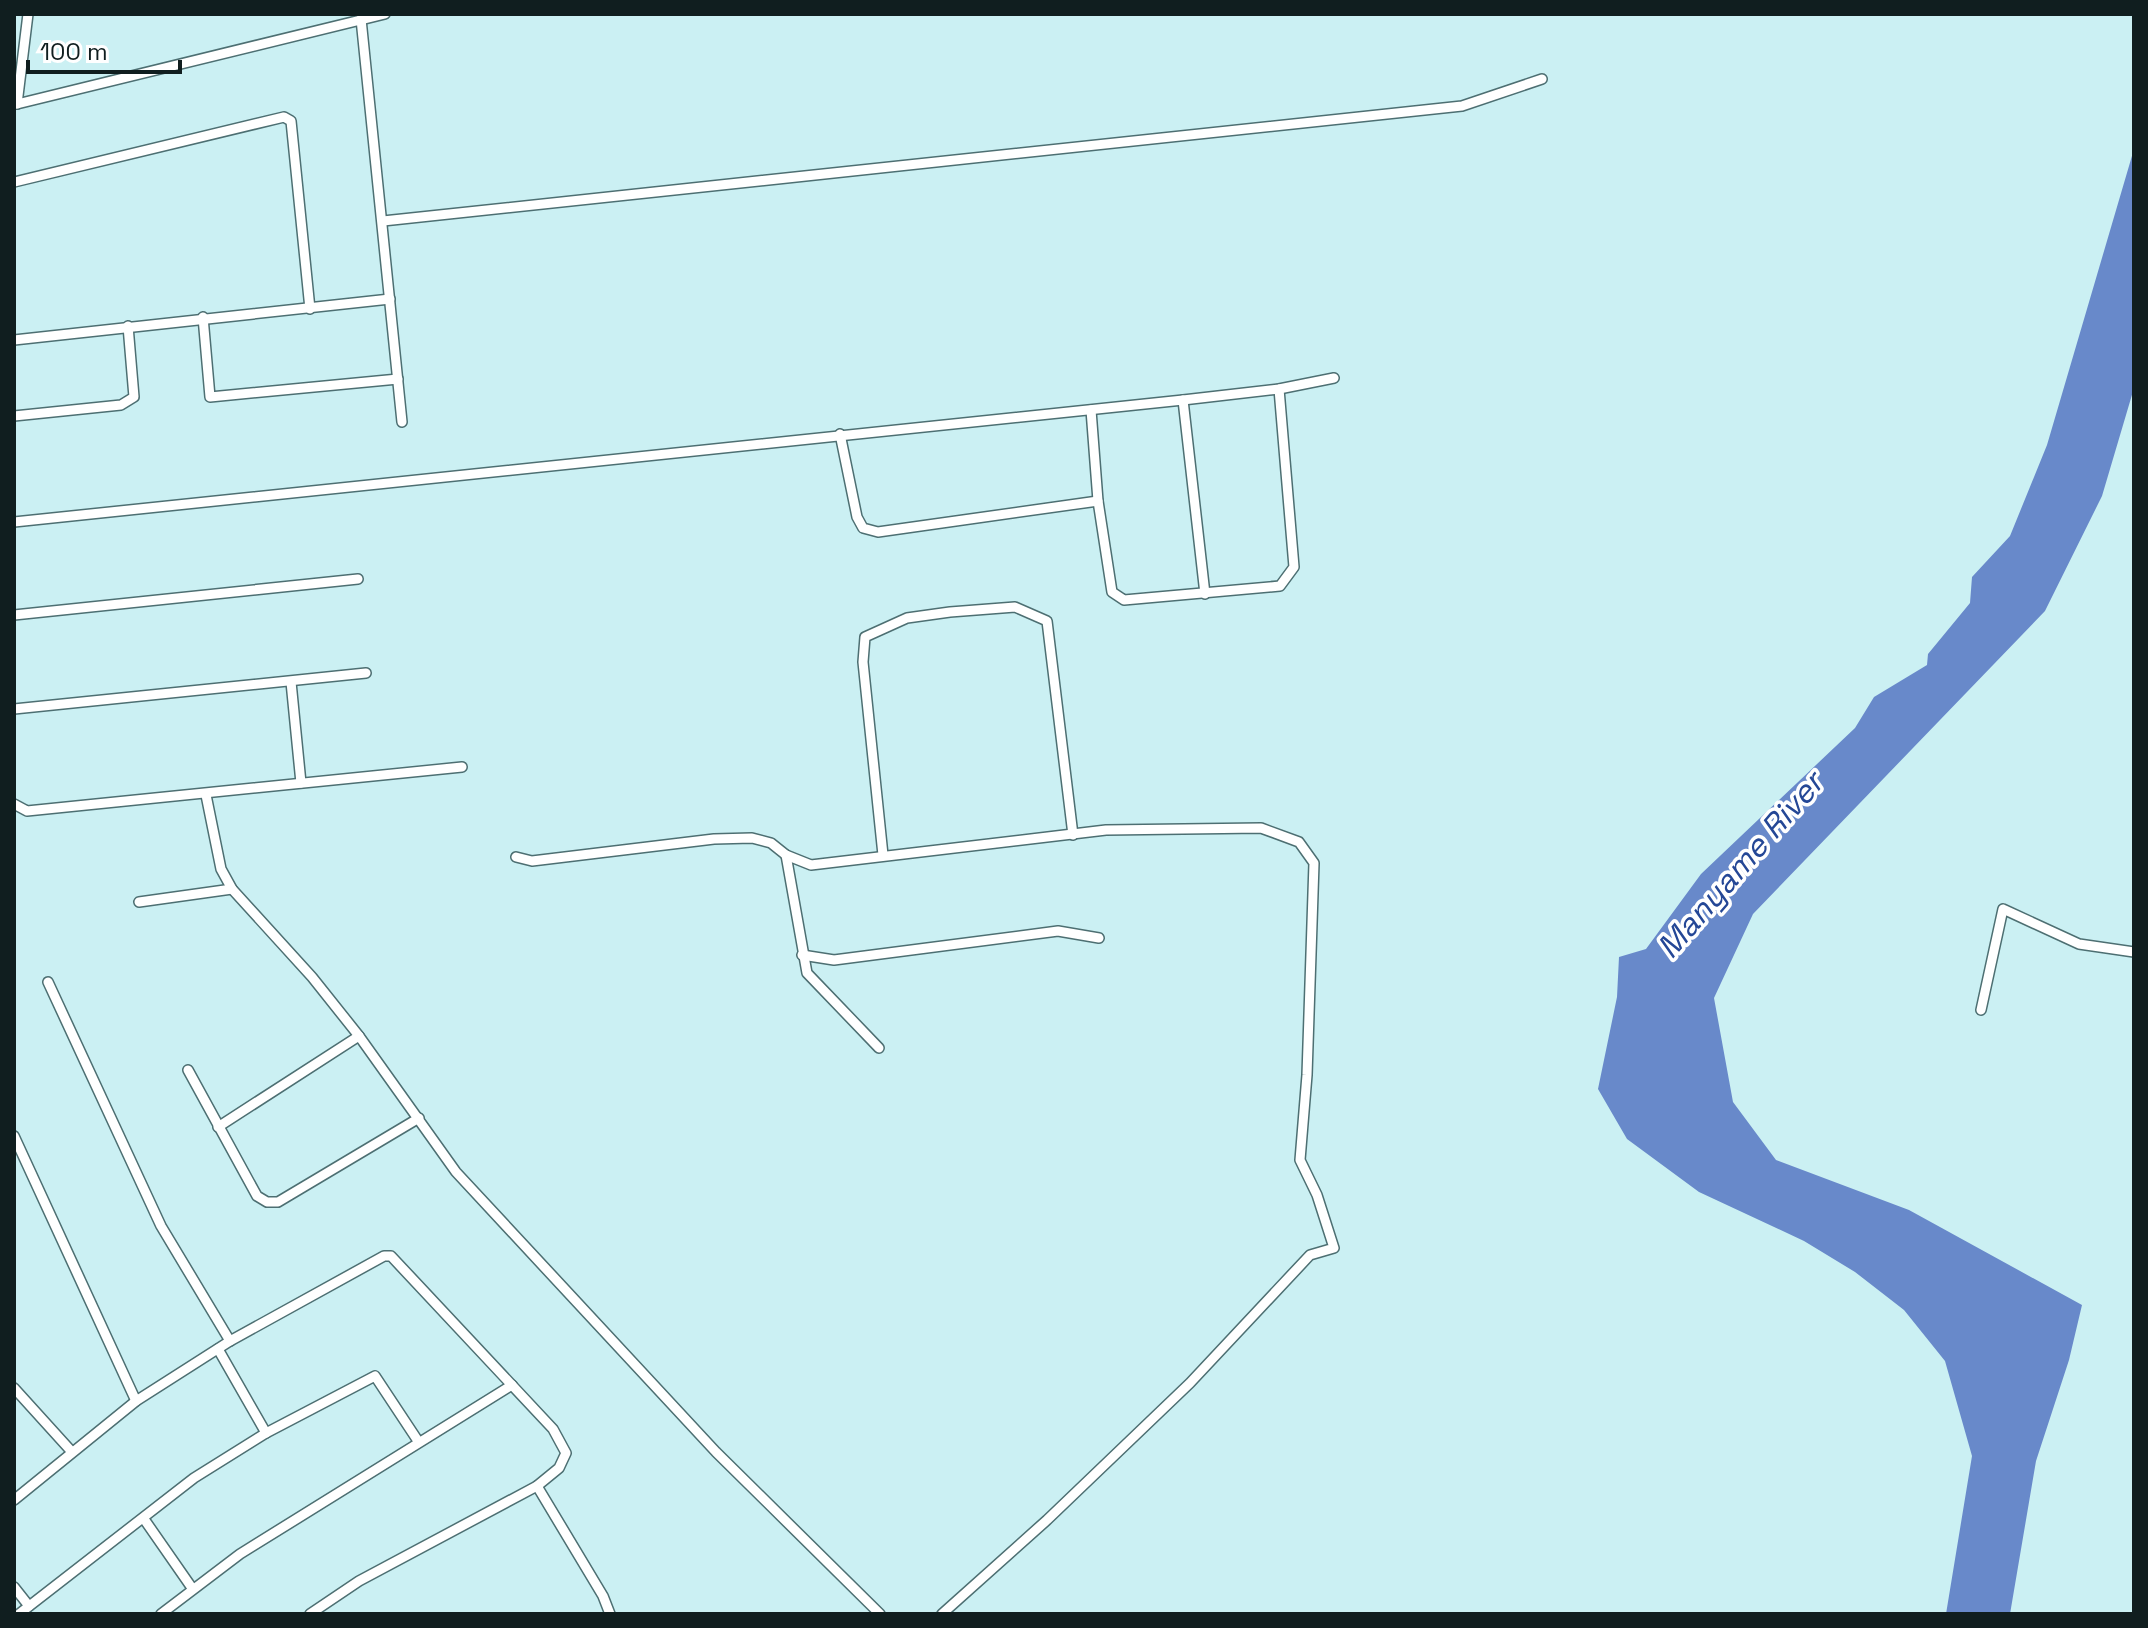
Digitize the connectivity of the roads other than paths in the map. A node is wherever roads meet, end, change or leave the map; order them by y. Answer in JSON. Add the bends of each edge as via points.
{"nodes":[{"id":1,"x":28,"y":14,"type":"edge"},
{"id":2,"x":385,"y":14,"type":"edge"},
{"id":3,"x":361,"y":19,"type":"junction"},
{"id":4,"x":1542,"y":79,"type":"dead end"},
{"id":5,"x":16,"y":104,"type":"edge"},
{"id":6,"x":14,"y":182,"type":"edge"},
{"id":7,"x":383,"y":221,"type":"junction"},
{"id":8,"x":390,"y":299,"type":"junction"},
{"id":9,"x":310,"y":309,"type":"junction"},
{"id":10,"x":203,"y":317,"type":"junction"},
{"id":11,"x":128,"y":326,"type":"junction"},
{"id":12,"x":14,"y":340,"type":"edge"},
{"id":13,"x":1334,"y":378,"type":"dead end"},
{"id":14,"x":398,"y":379,"type":"junction"},
{"id":15,"x":1279,"y":389,"type":"junction"},
{"id":16,"x":1183,"y":400,"type":"junction"},
{"id":17,"x":1091,"y":410,"type":"junction"},
{"id":18,"x":14,"y":416,"type":"edge"},
{"id":19,"x":402,"y":422,"type":"dead end"},
{"id":20,"x":840,"y":434,"type":"junction"},
{"id":21,"x":1098,"y":501,"type":"junction"},
{"id":22,"x":14,"y":522,"type":"edge"},
{"id":23,"x":358,"y":579,"type":"dead end"},
{"id":24,"x":1205,"y":594,"type":"junction"},
{"id":25,"x":14,"y":615,"type":"edge"},
{"id":26,"x":366,"y":673,"type":"dead end"},
{"id":27,"x":291,"y":682,"type":"junction"},
{"id":28,"x":14,"y":709,"type":"edge"},
{"id":29,"x":462,"y":767,"type":"dead end"},
{"id":30,"x":301,"y":783,"type":"junction"},
{"id":31,"x":206,"y":795,"type":"junction"},
{"id":32,"x":14,"y":804,"type":"edge"},
{"id":33,"x":1073,"y":835,"type":"junction"},
{"id":34,"x":786,"y":855,"type":"junction"},
{"id":35,"x":883,"y":855,"type":"junction"},
{"id":36,"x":516,"y":857,"type":"dead end"},
{"id":37,"x":232,"y":889,"type":"junction"},
{"id":38,"x":139,"y":902,"type":"dead end"},
{"id":39,"x":1099,"y":938,"type":"dead end"},
{"id":40,"x":2134,"y":952,"type":"edge"},
{"id":41,"x":802,"y":955,"type":"junction"},
{"id":42,"x":48,"y":982,"type":"dead end"},
{"id":43,"x":1981,"y":1010,"type":"dead end"},
{"id":44,"x":359,"y":1036,"type":"junction"},
{"id":45,"x":879,"y":1048,"type":"dead end"},
{"id":46,"x":188,"y":1070,"type":"dead end"},
{"id":47,"x":419,"y":1118,"type":"junction"},
{"id":48,"x":218,"y":1127,"type":"junction"},
{"id":49,"x":14,"y":1136,"type":"edge"},
{"id":50,"x":230,"y":1341,"type":"junction"},
{"id":51,"x":218,"y":1349,"type":"junction"},
{"id":52,"x":512,"y":1385,"type":"junction"},
{"id":53,"x":14,"y":1388,"type":"edge"},
{"id":54,"x":136,"y":1401,"type":"junction"},
{"id":55,"x":266,"y":1433,"type":"junction"},
{"id":56,"x":418,"y":1441,"type":"junction"},
{"id":57,"x":72,"y":1452,"type":"junction"},
{"id":58,"x":537,"y":1486,"type":"junction"},
{"id":59,"x":14,"y":1500,"type":"edge"},
{"id":60,"x":144,"y":1519,"type":"junction"},
{"id":61,"x":14,"y":1587,"type":"edge"},
{"id":62,"x":192,"y":1588,"type":"junction"},
{"id":63,"x":29,"y":1606,"type":"junction"},
{"id":64,"x":19,"y":1614,"type":"edge"},
{"id":65,"x":161,"y":1614,"type":"edge"},
{"id":66,"x":310,"y":1614,"type":"edge"},
{"id":67,"x":610,"y":1614,"type":"edge"},
{"id":68,"x":880,"y":1614,"type":"edge"},
{"id":69,"x":942,"y":1614,"type":"edge"}],
"edges":[{"from":1,"to":5,"type":"street"},
{"from":2,"to":3,"type":"street"},
{"from":3,"to":5,"type":"street"},
{"from":3,"to":7,"type":"street"},
{"from":4,"to":7,"type":"street","via":[[1462,106]]},
{"from":6,"to":9,"type":"street","via":[[284,117],[291,121]]},
{"from":7,"to":8,"type":"street"},
{"from":8,"to":9,"type":"street"},
{"from":8,"to":14,"type":"street"},
{"from":9,"to":10,"type":"street"},
{"from":10,"to":11,"type":"street"},
{"from":10,"to":14,"type":"street","via":[[210,397]]},
{"from":11,"to":12,"type":"street"},
{"from":11,"to":18,"type":"street","via":[[134,397],[121,405]]},
{"from":13,"to":15,"type":"street"},
{"from":14,"to":19,"type":"street"},
{"from":15,"to":16,"type":"street"},
{"from":15,"to":24,"type":"street","via":[[1294,567],[1280,586]]},
{"from":16,"to":17,"type":"street"},
{"from":16,"to":24,"type":"street"},
{"from":17,"to":20,"type":"street"},
{"from":17,"to":21,"type":"street"},
{"from":20,"to":21,"type":"street","via":[[857,517],[863,528],[878,532]]},
{"from":20,"to":22,"type":"street"},
{"from":21,"to":24,"type":"street","via":[[1112,592],[1124,600]]},
{"from":23,"to":25,"type":"street"},
{"from":26,"to":27,"type":"street"},
{"from":27,"to":28,"type":"street"},
{"from":27,"to":30,"type":"street"},
{"from":29,"to":30,"type":"street"},
{"from":30,"to":31,"type":"street"},
{"from":31,"to":32,"type":"street","via":[[27,811]]},
{"from":31,"to":37,"type":"street","via":[[221,869]]},
{"from":33,"to":35,"type":"street"},
{"from":33,"to":35,"type":"street","via":[[1047,621],[1015,607],[950,612],[907,618],[865,637],[863,662]]},
{"from":33,"to":69,"type":"street","via":[[1261,828],[1299,842],[1314,863],[1300,1160],[1334,1248],[1310,1255],[1190,1383]]},
{"from":34,"to":35,"type":"street","via":[[811,865]]},
{"from":34,"to":36,"type":"street","via":[[771,843],[752,838],[532,861]]},
{"from":34,"to":41,"type":"street"},
{"from":37,"to":38,"type":"street"},
{"from":37,"to":44,"type":"street"},
{"from":39,"to":41,"type":"street","via":[[1058,931],[834,960]]},
{"from":40,"to":43,"type":"street","via":[[2079,944],[2003,909]]},
{"from":41,"to":45,"type":"street","via":[[810,980]]},
{"from":42,"to":50,"type":"street","via":[[161,1226]]},
{"from":44,"to":47,"type":"street"},
{"from":44,"to":48,"type":"street"},
{"from":46,"to":48,"type":"street"},
{"from":47,"to":48,"type":"street","via":[[278,1202],[257,1196]]},
{"from":47,"to":68,"type":"street","via":[[456,1172],[683,1417]]},
{"from":49,"to":54,"type":"street"},
{"from":50,"to":51,"type":"street"},
{"from":50,"to":52,"type":"street","via":[[391,1256]]},
{"from":51,"to":54,"type":"street"},
{"from":51,"to":55,"type":"street"},
{"from":52,"to":56,"type":"street"},
{"from":52,"to":58,"type":"street","via":[[553,1429],[566,1453],[559,1468]]},
{"from":53,"to":57,"type":"street"},
{"from":54,"to":57,"type":"street"},
{"from":55,"to":56,"type":"street","via":[[375,1376]]},
{"from":55,"to":60,"type":"street","via":[[194,1478]]},
{"from":56,"to":62,"type":"street"},
{"from":57,"to":59,"type":"street"},
{"from":58,"to":66,"type":"street","via":[[359,1581]]},
{"from":58,"to":67,"type":"street"},
{"from":60,"to":62,"type":"street"},
{"from":60,"to":63,"type":"street"},
{"from":61,"to":63,"type":"street"},
{"from":62,"to":65,"type":"street"},
{"from":63,"to":64,"type":"street"}]}
